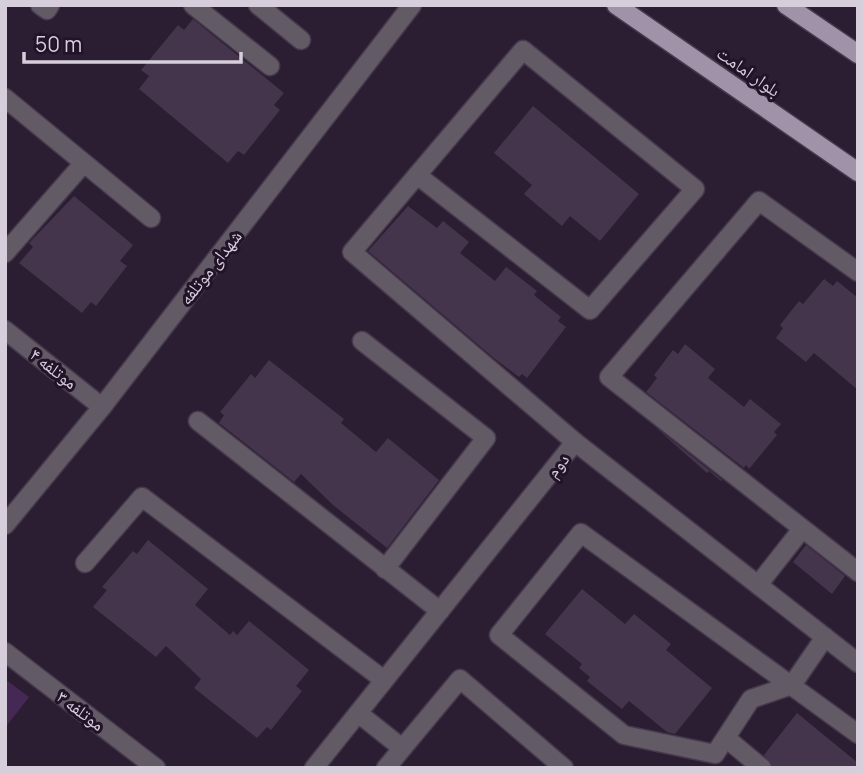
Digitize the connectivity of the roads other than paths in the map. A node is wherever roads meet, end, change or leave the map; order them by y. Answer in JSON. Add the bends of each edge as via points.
{"nodes":[{"id":1,"x":40,"y":5,"type":"edge"},
{"id":2,"x":50,"y":5,"type":"edge"},
{"id":3,"x":192,"y":5,"type":"edge"},
{"id":4,"x":258,"y":5,"type":"edge"},
{"id":5,"x":412,"y":5,"type":"edge"},
{"id":6,"x":616,"y":5,"type":"edge"},
{"id":7,"x":786,"y":5,"type":"edge"},
{"id":8,"x":301,"y":40,"type":"dead end"},
{"id":9,"x":858,"y":54,"type":"edge"},
{"id":10,"x":270,"y":66,"type":"dead end"},
{"id":11,"x":5,"y":98,"type":"edge"},
{"id":12,"x":83,"y":164,"type":"junction"},
{"id":13,"x":858,"y":172,"type":"edge"},
{"id":14,"x":417,"y":175,"type":"junction"},
{"id":15,"x":151,"y":218,"type":"dead end"},
{"id":16,"x":5,"y":253,"type":"edge"},
{"id":17,"x":858,"y":272,"type":"edge"},
{"id":18,"x":5,"y":330,"type":"edge"},
{"id":19,"x":362,"y":341,"type":"dead end"},
{"id":20,"x":102,"y":407,"type":"junction"},
{"id":21,"x":198,"y":421,"type":"dead end"},
{"id":22,"x":575,"y":442,"type":"junction"},
{"id":23,"x":5,"y":525,"type":"edge"},
{"id":24,"x":802,"y":529,"type":"junction"},
{"id":25,"x":85,"y":563,"type":"dead end"},
{"id":26,"x":385,"y":569,"type":"junction"},
{"id":27,"x":858,"y":572,"type":"edge"},
{"id":28,"x":758,"y":584,"type":"junction"},
{"id":29,"x":440,"y":611,"type":"junction"},
{"id":30,"x":825,"y":637,"type":"junction"},
{"id":31,"x":5,"y":652,"type":"edge"},
{"id":32,"x":858,"y":663,"type":"edge"},
{"id":33,"x":384,"y":680,"type":"junction"},
{"id":34,"x":792,"y":685,"type":"junction"},
{"id":35,"x":358,"y":713,"type":"junction"},
{"id":36,"x":858,"y":734,"type":"edge"},
{"id":37,"x":726,"y":738,"type":"junction"},
{"id":38,"x":402,"y":748,"type":"junction"},
{"id":39,"x":156,"y":768,"type":"edge"},
{"id":40,"x":314,"y":768,"type":"edge"},
{"id":41,"x":386,"y":768,"type":"edge"},
{"id":42,"x":564,"y":768,"type":"edge"},
{"id":43,"x":762,"y":768,"type":"edge"}],
"edges":[{"from":1,"to":2,"type":"street","via":[[47,10]]},
{"from":3,"to":10,"type":"street"},
{"from":4,"to":8,"type":"street"},
{"from":5,"to":20,"type":"street","name":"شهدای موتلفه"},
{"from":6,"to":13,"type":"main road","name":"بلوار امامت"},
{"from":7,"to":9,"type":"main road"},
{"from":11,"to":12,"type":"street"},
{"from":12,"to":15,"type":"street"},
{"from":12,"to":16,"type":"street"},
{"from":14,"to":14,"type":"street","via":[[590,310],[695,189],[523,50]]},
{"from":14,"to":22,"type":"street","via":[[352,252]]},
{"from":17,"to":24,"type":"street","via":[[759,201],[609,377]]},
{"from":18,"to":20,"type":"street","name":"موتلفه ۴"},
{"from":19,"to":26,"type":"street","via":[[486,438]]},
{"from":20,"to":23,"type":"street","name":"شهدای موتلفه"},
{"from":21,"to":26,"type":"street"},
{"from":22,"to":28,"type":"street","name":"دوم"},
{"from":22,"to":29,"type":"street","name":"دوم"},
{"from":24,"to":27,"type":"street"},
{"from":24,"to":28,"type":"street"},
{"from":25,"to":33,"type":"street","via":[[142,497]]},
{"from":26,"to":29,"type":"street"},
{"from":28,"to":30,"type":"street","name":"دوم"},
{"from":29,"to":33,"type":"street","name":"دوم"},
{"from":30,"to":32,"type":"street","name":"دوم"},
{"from":30,"to":34,"type":"street"},
{"from":31,"to":39,"type":"street","name":"موتلفه ۳"},
{"from":33,"to":35,"type":"street","name":"دوم"},
{"from":34,"to":36,"type":"street"},
{"from":34,"to":37,"type":"street","via":[[751,699]]},
{"from":34,"to":37,"type":"street","via":[[581,533],[499,635],[624,736],[715,754]]},
{"from":35,"to":38,"type":"street"},
{"from":35,"to":40,"type":"street","name":"دوم"},
{"from":37,"to":43,"type":"street"},
{"from":38,"to":41,"type":"street"},
{"from":38,"to":42,"type":"street","via":[[460,679]]}]}
